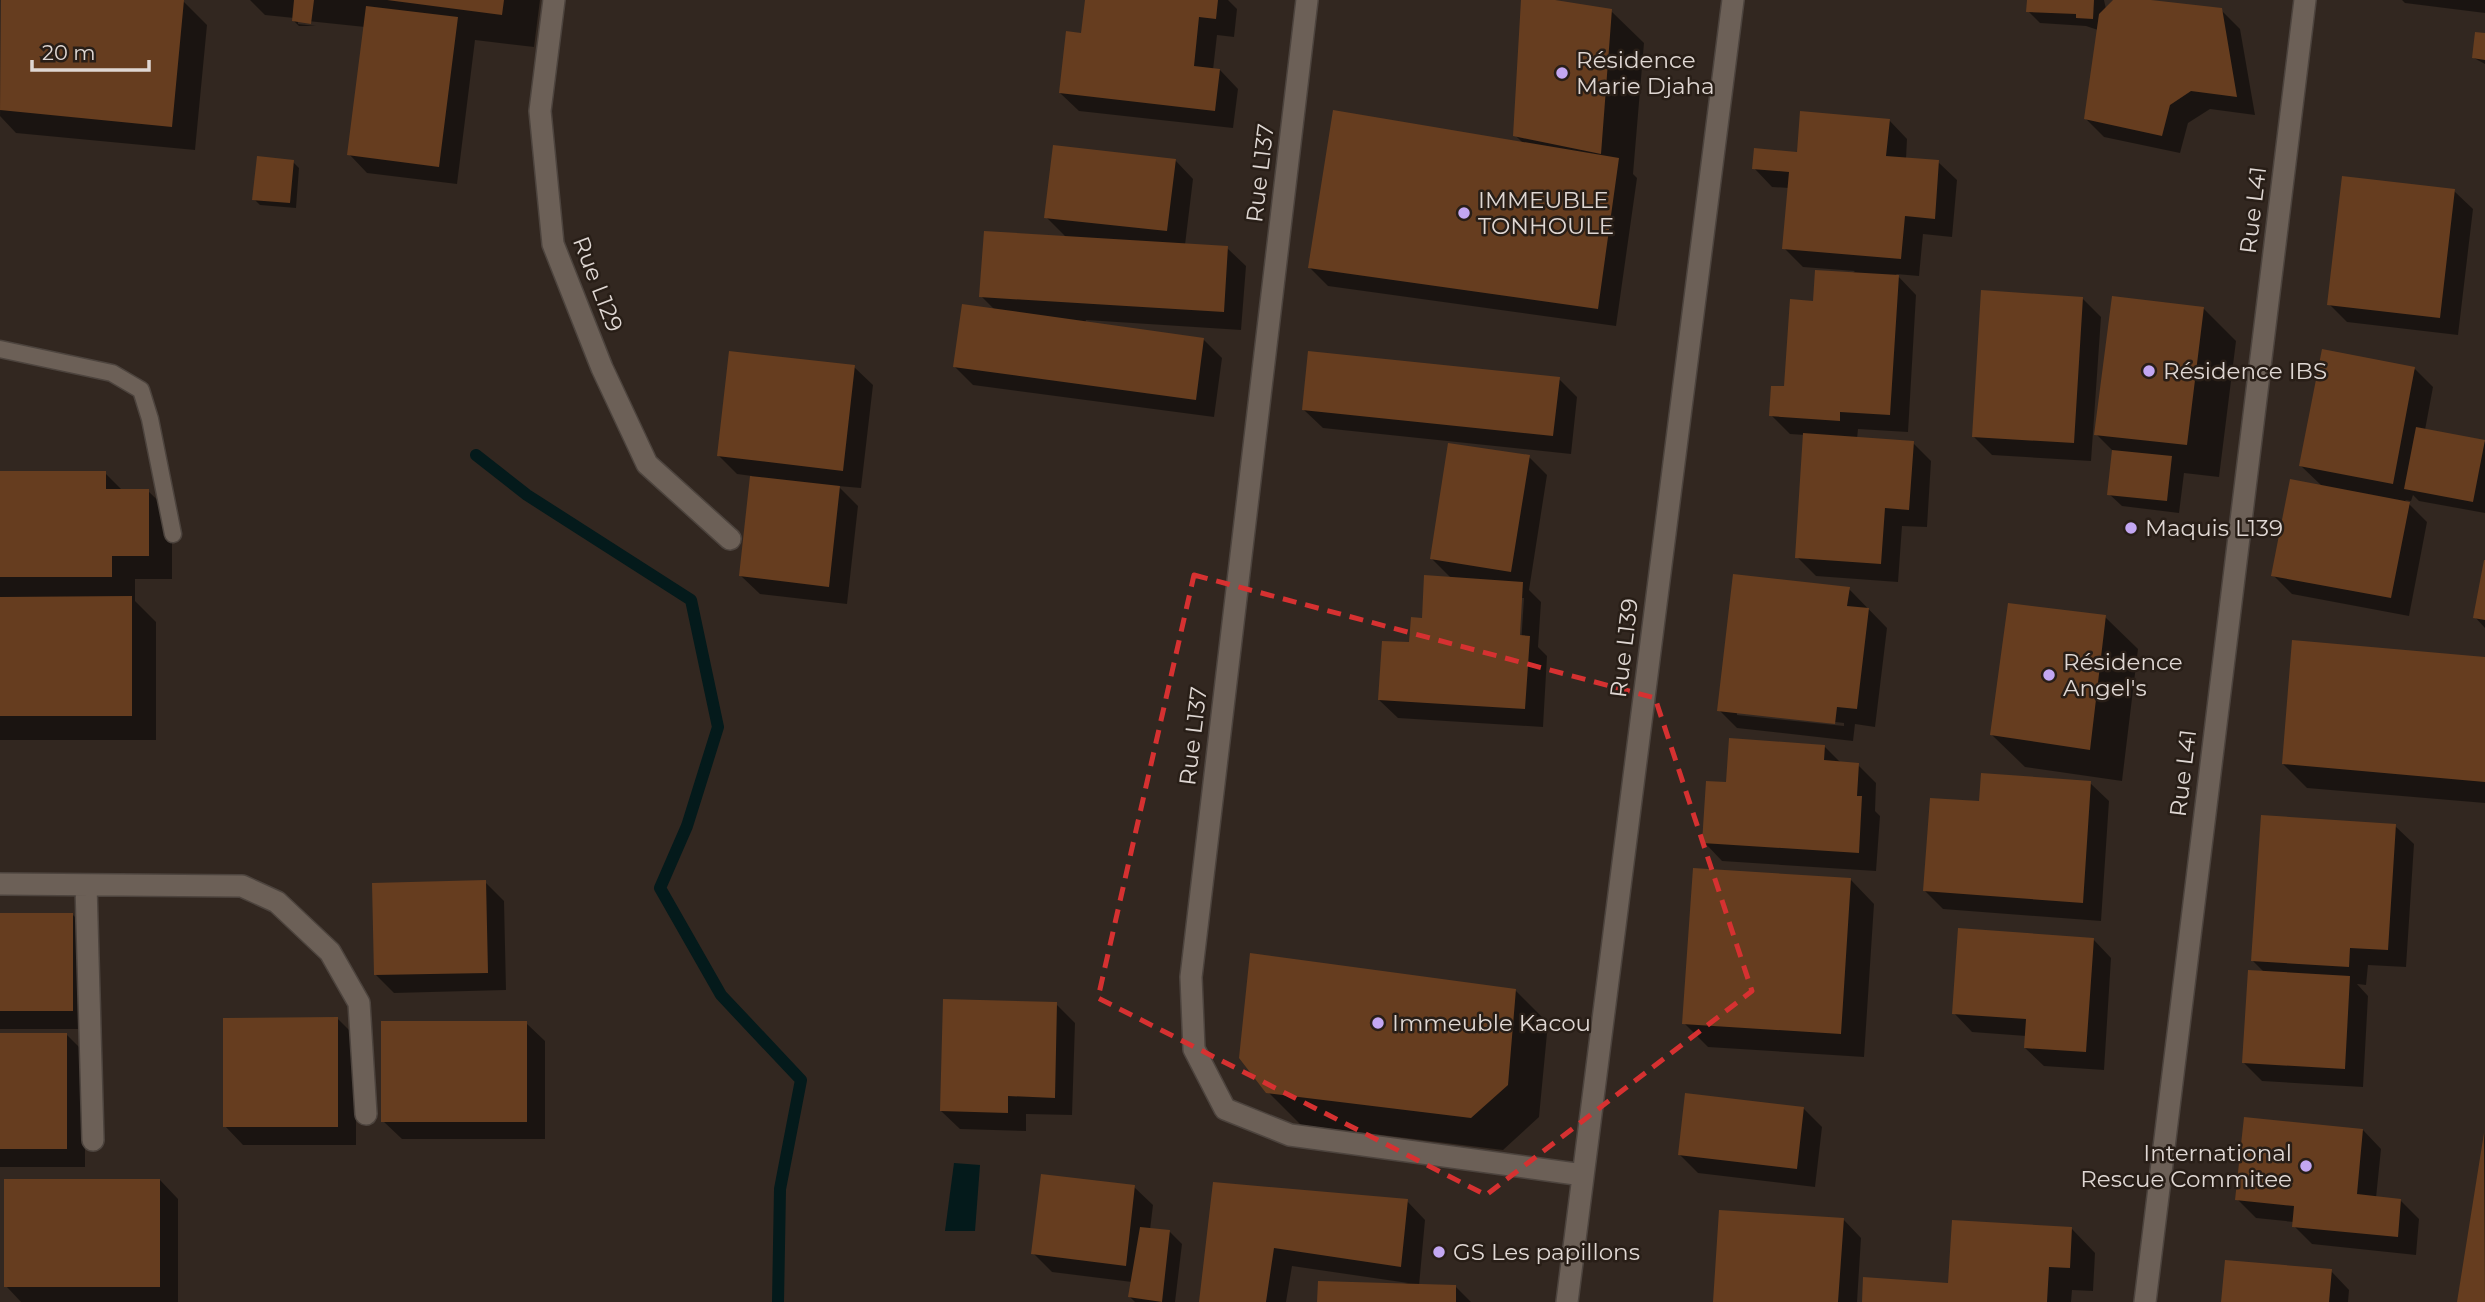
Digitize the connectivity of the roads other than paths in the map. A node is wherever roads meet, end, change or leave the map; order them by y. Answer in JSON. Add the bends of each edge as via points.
{"nodes":[{"id":1,"x":554,"y":0,"type":"edge"},
{"id":2,"x":1307,"y":0,"type":"edge"},
{"id":3,"x":1732,"y":0,"type":"edge"},
{"id":4,"x":2305,"y":0,"type":"edge"},
{"id":5,"x":0,"y":349,"type":"edge"},
{"id":6,"x":173,"y":534,"type":"dead end"},
{"id":7,"x":730,"y":539,"type":"dead end"},
{"id":8,"x":0,"y":884,"type":"edge"},
{"id":9,"x":86,"y":885,"type":"junction"},
{"id":10,"x":366,"y":1114,"type":"dead end"},
{"id":11,"x":93,"y":1140,"type":"dead end"},
{"id":12,"x":1583,"y":1175,"type":"junction"},
{"id":13,"x":1567,"y":1302,"type":"edge"},
{"id":14,"x":2145,"y":1302,"type":"edge"}],
"edges":[{"from":1,"to":7,"type":"street","name":"Rue L129","via":[[540,111],[553,244],[602,368],[647,464]]},
{"from":2,"to":12,"type":"street","name":"Rue L137","via":[[1191,977],[1194,1049],[1225,1109],[1290,1135]]},
{"from":3,"to":12,"type":"street","name":"Rue L139"},
{"from":4,"to":14,"type":"street","name":"Rue L41"},
{"from":5,"to":6,"type":"lane","via":[[112,373],[141,390]]},
{"from":8,"to":9,"type":"street"},
{"from":9,"to":10,"type":"street","via":[[242,886],[277,902],[330,952],[359,1003]]},
{"from":9,"to":11,"type":"street"},
{"from":12,"to":13,"type":"street","name":"Rue L139"}]}
